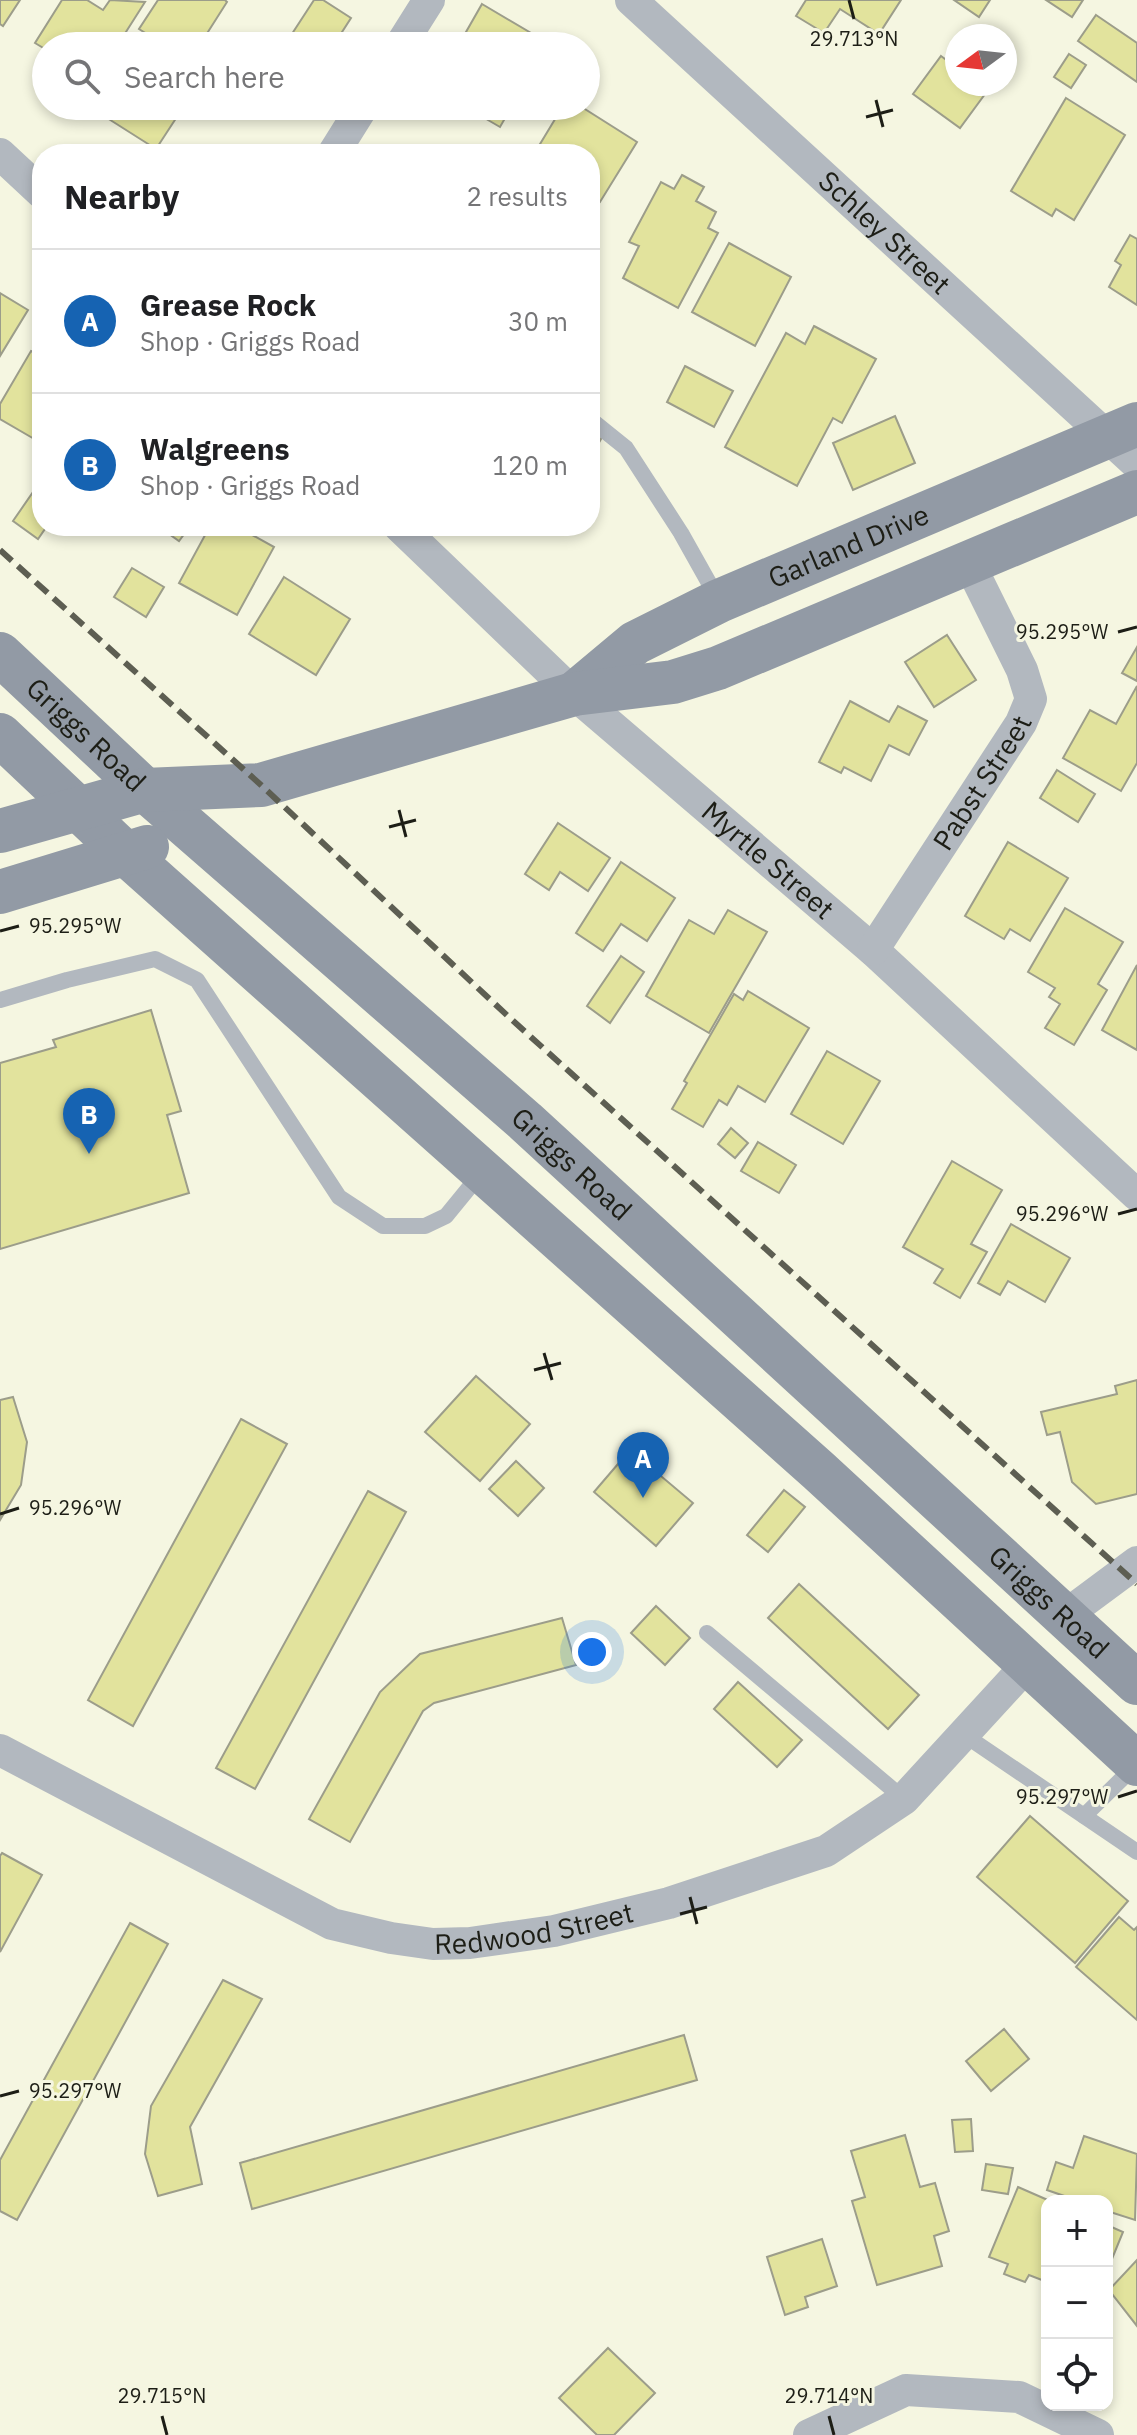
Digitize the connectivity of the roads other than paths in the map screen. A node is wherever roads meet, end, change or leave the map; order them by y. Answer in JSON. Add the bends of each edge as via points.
{"nodes":[{"id":1,"x":429,"y":0,"type":"edge"},
{"id":2,"x":631,"y":0,"type":"edge"},
{"id":3,"x":409,"y":32,"type":"edge"},
{"id":4,"x":354,"y":120,"type":"edge"},
{"id":5,"x":339,"y":144,"type":"edge"},
{"id":6,"x":0,"y":154,"type":"edge"},
{"id":7,"x":32,"y":184,"type":"edge"},
{"id":8,"x":600,"y":427,"type":"edge"},
{"id":9,"x":1121,"y":430,"type":"edge"},
{"id":10,"x":1137,"y":464,"type":"edge"},
{"id":11,"x":1137,"y":492,"type":"edge"},
{"id":12,"x":409,"y":536,"type":"edge"},
{"id":13,"x":969,"y":563,"type":"junction"},
{"id":14,"x":719,"y":601,"type":"junction"},
{"id":15,"x":0,"y":654,"type":"edge"},
{"id":16,"x":574,"y":694,"type":"junction"},
{"id":17,"x":0,"y":735,"type":"edge"},
{"id":18,"x":261,"y":785,"type":"junction"},
{"id":19,"x":145,"y":790,"type":"junction"},
{"id":20,"x":76,"y":807,"type":"junction"},
{"id":21,"x":0,"y":831,"type":"edge"},
{"id":22,"x":194,"y":832,"type":"junction"},
{"id":23,"x":126,"y":854,"type":"junction"},
{"id":24,"x":0,"y":892,"type":"edge"},
{"id":25,"x":873,"y":950,"type":"junction"},
{"id":26,"x":0,"y":1000,"type":"edge"},
{"id":27,"x":525,"y":1121,"type":"junction"},
{"id":28,"x":482,"y":1172,"type":"junction"},
{"id":29,"x":1137,"y":1195,"type":"edge"},
{"id":30,"x":819,"y":1471,"type":"junction"},
{"id":31,"x":1137,"y":1562,"type":"edge"},
{"id":32,"x":1063,"y":1617,"type":"junction"},
{"id":33,"x":707,"y":1633,"type":"dead end"},
{"id":34,"x":1027,"y":1665,"type":"junction"},
{"id":35,"x":1137,"y":1683,"type":"edge"},
{"id":36,"x":1137,"y":1717,"type":"edge"},
{"id":37,"x":963,"y":1734,"type":"junction"},
{"id":38,"x":0,"y":1750,"type":"edge"},
{"id":39,"x":1137,"y":1764,"type":"edge"},
{"id":40,"x":904,"y":1799,"type":"junction"},
{"id":41,"x":1084,"y":1816,"type":"junction"},
{"id":42,"x":1137,"y":1852,"type":"edge"},
{"id":43,"x":809,"y":2435,"type":"edge"},
{"id":44,"x":1098,"y":2435,"type":"edge"}],
"edges":[{"from":1,"to":3,"type":"street"},
{"from":2,"to":9,"type":"street","name":"Schley Street"},
{"from":4,"to":5,"type":"street"},
{"from":6,"to":7,"type":"street"},
{"from":8,"to":14,"type":"lane","via":[[626,448]]},
{"from":9,"to":10,"type":"street","name":"Schley Street"},
{"from":9,"to":14,"type":"main road","name":"Garland Drive"},
{"from":11,"to":13,"type":"main road","name":"Garland Drive"},
{"from":12,"to":16,"type":"street","name":"Myrtle Street"},
{"from":13,"to":16,"type":"main road","name":"Garland Drive","via":[[718,668],[673,682]]},
{"from":13,"to":25,"type":"street","name":"Pabst Street","via":[[1031,699],[1021,723]]},
{"from":14,"to":16,"type":"main road","name":"Garland Drive","via":[[635,643]]},
{"from":15,"to":19,"type":"main road","name":"Griggs Road"},
{"from":16,"to":18,"type":"main road","name":"Garland Drive"},
{"from":16,"to":25,"type":"street","name":"Myrtle Street"},
{"from":17,"to":20,"type":"main road"},
{"from":18,"to":19,"type":"main road","name":"Garland Drive"},
{"from":18,"to":22,"type":"main road","name":"Garland Drive"},
{"from":19,"to":20,"type":"main road","name":"Garland Drive"},
{"from":19,"to":22,"type":"main road","name":"Griggs Road"},
{"from":20,"to":21,"type":"main road","name":"Garland Drive"},
{"from":20,"to":23,"type":"main road"},
{"from":22,"to":23,"type":"main road","name":"Garland Drive"},
{"from":22,"to":27,"type":"main road","name":"Griggs Road"},
{"from":23,"to":24,"type":"main road","name":"Garland Drive"},
{"from":23,"to":28,"type":"main road"},
{"from":25,"to":29,"type":"street","name":"Myrtle Street"},
{"from":26,"to":28,"type":"lane","via":[[155,959],[197,980],[339,1197],[383,1226],[425,1226],[446,1216]]},
{"from":27,"to":28,"type":"main road"},
{"from":27,"to":32,"type":"main road","name":"Griggs Road"},
{"from":28,"to":30,"type":"main road"},
{"from":30,"to":32,"type":"main road","via":[[850,1472],[868,1479],[1033,1621],[1046,1624]]},
{"from":30,"to":34,"type":"main road"},
{"from":31,"to":32,"type":"street"},
{"from":32,"to":35,"type":"main road","name":"Griggs Road"},
{"from":33,"to":40,"type":"lane"},
{"from":34,"to":36,"type":"main road","via":[[1059,1657],[1082,1668]]},
{"from":34,"to":37,"type":"street","name":"Redwood Street"},
{"from":34,"to":39,"type":"main road"},
{"from":37,"to":40,"type":"street","name":"Redwood Street"},
{"from":37,"to":41,"type":"lane"},
{"from":38,"to":40,"type":"street","name":"Redwood Street","via":[[332,1924],[433,1944],[554,1931],[721,1888],[826,1851]]},
{"from":39,"to":41,"type":"lane"},
{"from":41,"to":42,"type":"lane"},
{"from":43,"to":44,"type":"street","via":[[906,2390],[1019,2397]]}]}
